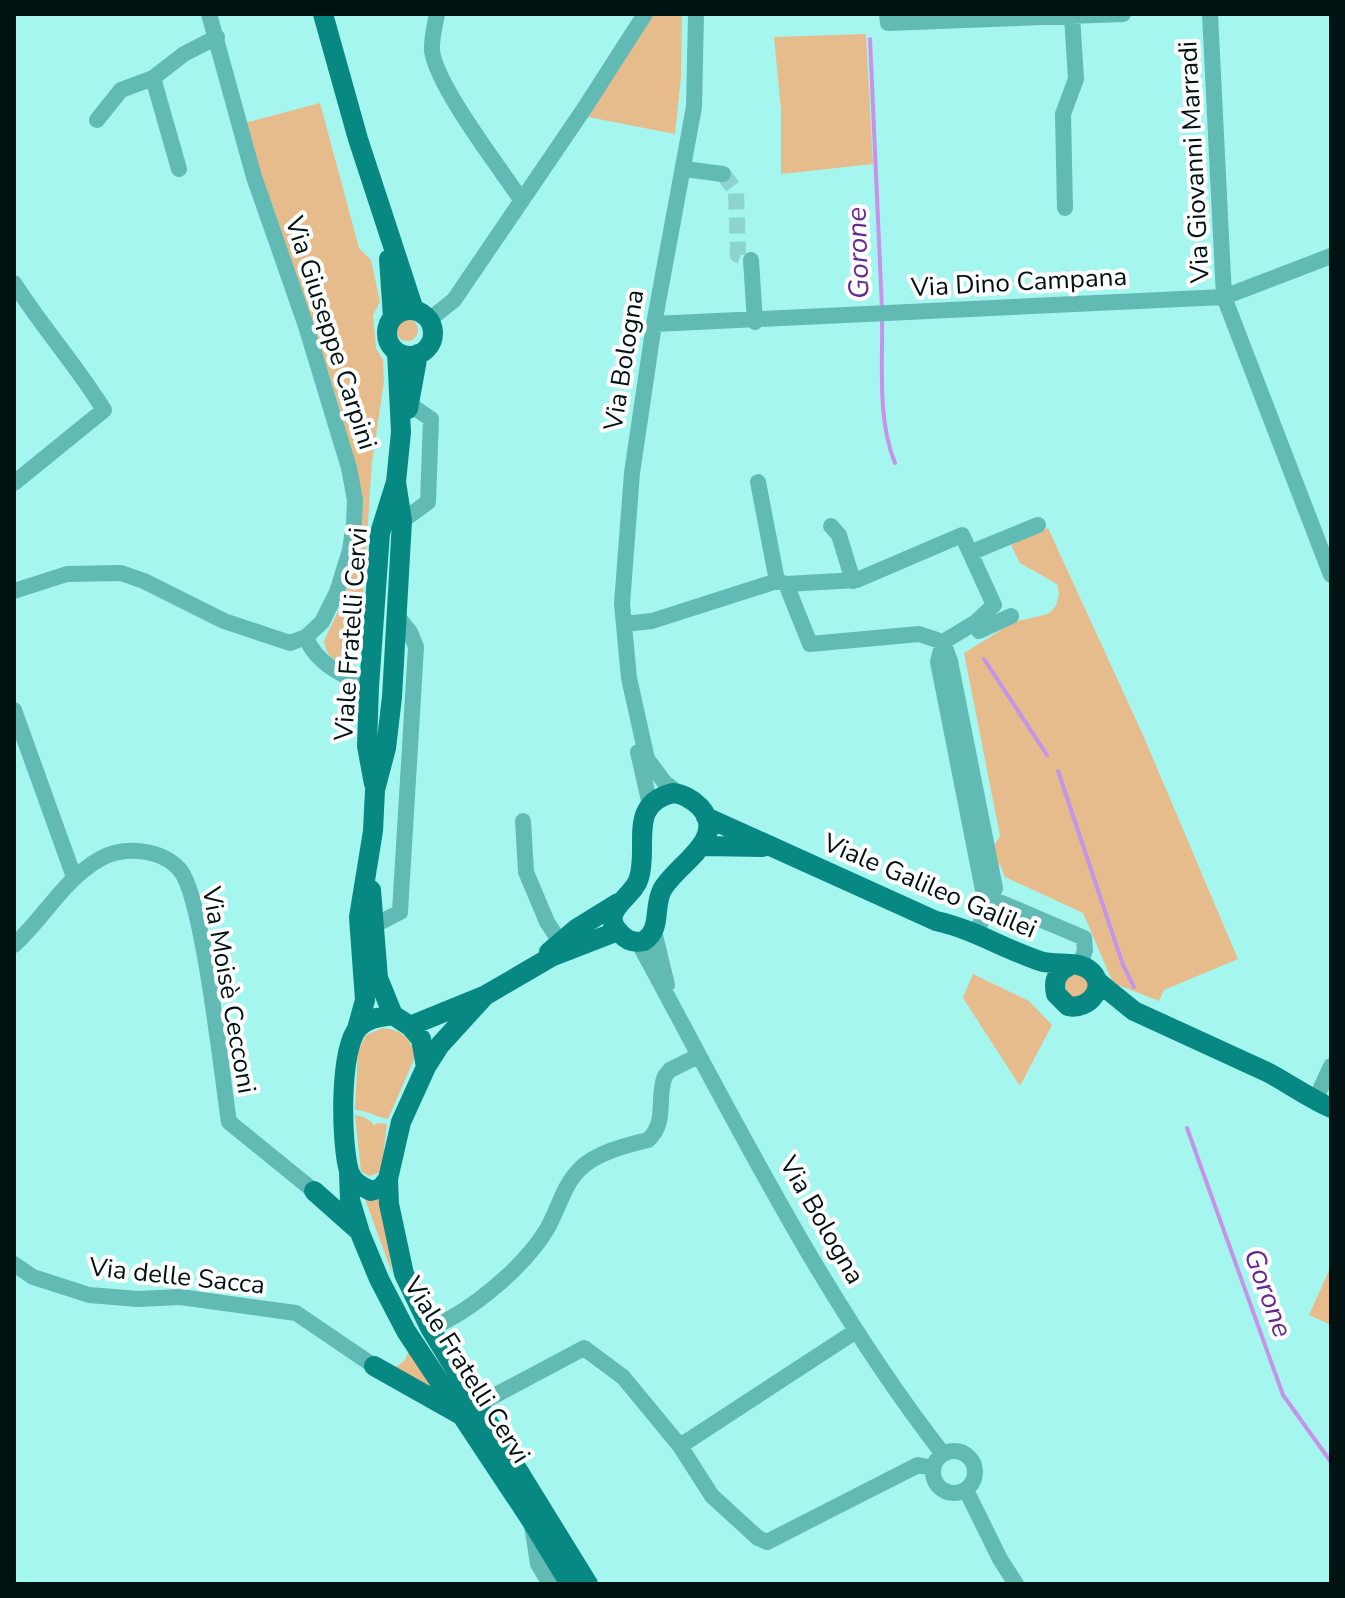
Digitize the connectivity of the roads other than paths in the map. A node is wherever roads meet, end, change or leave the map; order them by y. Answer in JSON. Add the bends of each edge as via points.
{"nodes":[{"id":1,"x":209,"y":14,"type":"edge"},
{"id":2,"x":323,"y":14,"type":"edge"},
{"id":3,"x":437,"y":14,"type":"edge"},
{"id":4,"x":696,"y":14,"type":"edge"},
{"id":5,"x":1123,"y":14,"type":"edge"},
{"id":6,"x":1210,"y":14,"type":"edge"},
{"id":7,"x":1072,"y":16,"type":"junction"},
{"id":8,"x":636,"y":17,"type":"edge"},
{"id":9,"x":887,"y":19,"type":"edge"},
{"id":10,"x":217,"y":37,"type":"junction"},
{"id":11,"x":153,"y":78,"type":"junction"},
{"id":12,"x":97,"y":120,"type":"dead end"},
{"id":13,"x":179,"y":169,"type":"dead end"},
{"id":14,"x":684,"y":169,"type":"junction"},
{"id":15,"x":723,"y":174,"type":"dead end"},
{"id":16,"x":522,"y":201,"type":"junction"},
{"id":17,"x":1065,"y":208,"type":"dead end"},
{"id":18,"x":386,"y":227,"type":"junction"},
{"id":19,"x":1331,"y":256,"type":"edge"},
{"id":20,"x":751,"y":260,"type":"tunnel mouth"},
{"id":21,"x":14,"y":283,"type":"edge"},
{"id":22,"x":1224,"y":297,"type":"junction"},
{"id":23,"x":421,"y":315,"type":"junction"},
{"id":24,"x":393,"y":317,"type":"junction"},
{"id":25,"x":755,"y":322,"type":"junction"},
{"id":26,"x":654,"y":324,"type":"junction"},
{"id":27,"x":407,"y":353,"type":"junction"},
{"id":28,"x":409,"y":404,"type":"junction"},
{"id":29,"x":401,"y":432,"type":"junction"},
{"id":30,"x":396,"y":482,"type":"junction"},
{"id":31,"x":758,"y":482,"type":"dead end"},
{"id":32,"x":14,"y":483,"type":"edge"},
{"id":33,"x":402,"y":521,"type":"junction"},
{"id":34,"x":1038,"y":525,"type":"dead end"},
{"id":35,"x":831,"y":526,"type":"dead end"},
{"id":36,"x":972,"y":552,"type":"junction"},
{"id":37,"x":1331,"y":575,"type":"edge"},
{"id":38,"x":853,"y":581,"type":"junction"},
{"id":39,"x":782,"y":583,"type":"junction"},
{"id":40,"x":14,"y":591,"type":"edge"},
{"id":41,"x":397,"y":616,"type":"junction"},
{"id":42,"x":1011,"y":616,"type":"dead end"},
{"id":43,"x":976,"y":622,"type":"junction"},
{"id":44,"x":624,"y":624,"type":"junction"},
{"id":45,"x":306,"y":637,"type":"junction"},
{"id":46,"x":943,"y":642,"type":"junction"},
{"id":47,"x":958,"y":663,"type":"dead end"},
{"id":48,"x":369,"y":687,"type":"junction"},
{"id":49,"x":958,"y":702,"type":"junction"},
{"id":50,"x":14,"y":710,"type":"edge"},
{"id":51,"x":635,"y":715,"type":"junction"},
{"id":52,"x":386,"y":748,"type":"junction"},
{"id":53,"x":408,"y":756,"type":"junction"},
{"id":54,"x":375,"y":790,"type":"junction"},
{"id":55,"x":680,"y":794,"type":"junction"},
{"id":56,"x":650,"y":805,"type":"junction"},
{"id":57,"x":706,"y":817,"type":"junction"},
{"id":58,"x":523,"y":821,"type":"dead end"},
{"id":59,"x":703,"y":846,"type":"junction"},
{"id":60,"x":773,"y":847,"type":"junction"},
{"id":61,"x":368,"y":862,"type":"junction"},
{"id":62,"x":74,"y":877,"type":"junction"},
{"id":63,"x":990,"y":898,"type":"junction"},
{"id":64,"x":618,"y":903,"type":"junction"},
{"id":65,"x":375,"y":925,"type":"junction"},
{"id":66,"x":618,"y":931,"type":"junction"},
{"id":67,"x":976,"y":934,"type":"junction"},
{"id":68,"x":646,"y":937,"type":"junction"},
{"id":69,"x":560,"y":942,"type":"junction"},
{"id":70,"x":14,"y":945,"type":"edge"},
{"id":71,"x":1074,"y":966,"type":"junction"},
{"id":72,"x":532,"y":967,"type":"junction"},
{"id":73,"x":1097,"y":981,"type":"junction"},
{"id":74,"x":486,"y":995,"type":"junction"},
{"id":75,"x":401,"y":1021,"type":"junction"},
{"id":76,"x":357,"y":1029,"type":"junction"},
{"id":77,"x":698,"y":1056,"type":"junction"},
{"id":78,"x":1331,"y":1066,"type":"edge"},
{"id":79,"x":426,"y":1067,"type":"junction"},
{"id":80,"x":1327,"y":1099,"type":"edge"},
{"id":81,"x":349,"y":1185,"type":"junction"},
{"id":82,"x":380,"y":1185,"type":"junction"},
{"id":83,"x":314,"y":1191,"type":"junction"},
{"id":84,"x":360,"y":1233,"type":"junction"},
{"id":85,"x":14,"y":1264,"type":"edge"},
{"id":86,"x":430,"y":1328,"type":"junction"},
{"id":87,"x":406,"y":1331,"type":"junction"},
{"id":88,"x":856,"y":1331,"type":"junction"},
{"id":89,"x":374,"y":1366,"type":"junction"},
{"id":90,"x":471,"y":1411,"type":"junction"},
{"id":91,"x":680,"y":1446,"type":"junction"},
{"id":92,"x":938,"y":1461,"type":"junction"},
{"id":93,"x":966,"y":1490,"type":"junction"},
{"id":94,"x":531,"y":1520,"type":"junction"},
{"id":95,"x":550,"y":1584,"type":"edge"},
{"id":96,"x":570,"y":1584,"type":"edge"},
{"id":97,"x":588,"y":1584,"type":"edge"},
{"id":98,"x":1016,"y":1584,"type":"edge"}],
"edges":[{"from":1,"to":10,"type":"street","name":"Via Giuseppe Carpini"},
{"from":2,"to":18,"type":"main road"},
{"from":3,"to":16,"type":"street","via":[[432,51],[440,73]]},
{"from":4,"to":14,"type":"street","name":"Via Bologna","via":[[694,107]]},
{"from":5,"to":7,"type":"street"},
{"from":6,"to":22,"type":"street","name":"Via Giovanni Marradi"},
{"from":7,"to":9,"type":"street"},
{"from":7,"to":17,"type":"street","via":[[1076,79],[1063,114]]},
{"from":8,"to":16,"type":"street"},
{"from":10,"to":11,"type":"street"},
{"from":10,"to":45,"type":"street","name":"Via Giuseppe Carpini","via":[[254,177],[333,411],[355,500],[350,550],[337,592],[322,622]]},
{"from":11,"to":12,"type":"street","via":[[121,90]]},
{"from":11,"to":13,"type":"street"},
{"from":14,"to":15,"type":"street"},
{"from":14,"to":26,"type":"street","name":"Via Bologna"},
{"from":16,"to":23,"type":"street","via":[[454,300]]},
{"from":18,"to":23,"type":"main road"},
{"from":18,"to":24,"type":"main road"},
{"from":19,"to":22,"type":"street","name":"Via Dino Campana"},
{"from":20,"to":25,"type":"street"},
{"from":21,"to":32,"type":"street","via":[[104,410]]},
{"from":22,"to":25,"type":"street","name":"Via Dino Campana"},
{"from":22,"to":37,"type":"street","name":"Via Giovanni Marradi"},
{"from":23,"to":24,"type":"main road","via":[[402,311]]},
{"from":23,"to":27,"type":"main road","via":[[433,330],[432,340],[426,349]]},
{"from":24,"to":27,"type":"main road","via":[[387,333],[390,344]]},
{"from":25,"to":26,"type":"street","name":"Via Dino Campana"},
{"from":26,"to":44,"type":"street","name":"Via Bologna","via":[[632,473]]},
{"from":27,"to":28,"type":"main road"},
{"from":27,"to":29,"type":"main road"},
{"from":28,"to":29,"type":"main road"},
{"from":28,"to":33,"type":"street","via":[[431,419],[428,502]]},
{"from":29,"to":30,"type":"main road","name":"Viale Fratelli Cervi"},
{"from":30,"to":33,"type":"main road","name":"Viale Fratelli Cervi"},
{"from":30,"to":48,"type":"main road","name":"Viale Fratelli Cervi","via":[[380,533]]},
{"from":31,"to":39,"type":"street"},
{"from":33,"to":41,"type":"main road","name":"Viale Fratelli Cervi"},
{"from":34,"to":36,"type":"street"},
{"from":35,"to":38,"type":"street","via":[[839,535]]},
{"from":36,"to":38,"type":"street","via":[[962,535]]},
{"from":36,"to":43,"type":"street","via":[[994,605]]},
{"from":38,"to":39,"type":"street"},
{"from":39,"to":44,"type":"street","via":[[652,621]]},
{"from":39,"to":46,"type":"street","via":[[810,644],[919,634]]},
{"from":40,"to":45,"type":"street","via":[[67,574],[121,573],[224,621],[290,643]]},
{"from":41,"to":52,"type":"main road","name":"Viale Fratelli Cervi"},
{"from":41,"to":53,"type":"street","via":[[416,647]]},
{"from":42,"to":43,"type":"street","via":[[979,631]]},
{"from":43,"to":46,"type":"street"},
{"from":44,"to":51,"type":"street","name":"Via Bologna"},
{"from":45,"to":48,"type":"street","via":[[312,653]]},
{"from":46,"to":49,"type":"street"},
{"from":46,"to":63,"type":"street","via":[[938,662],[983,890]]},
{"from":47,"to":49,"type":"street","via":[[966,700]]},
{"from":48,"to":54,"type":"main road","name":"Viale Fratelli Cervi","via":[[367,746]]},
{"from":49,"to":63,"type":"street","via":[[995,888]]},
{"from":50,"to":62,"type":"street"},
{"from":51,"to":55,"type":"street","via":[[647,759]]},
{"from":51,"to":56,"type":"street"},
{"from":52,"to":53,"type":"street"},
{"from":52,"to":54,"type":"main road","name":"Viale Fratelli Cervi"},
{"from":53,"to":65,"type":"street","via":[[400,912]]},
{"from":54,"to":61,"type":"main road","name":"Viale Fratelli Cervi"},
{"from":55,"to":56,"type":"main road","via":[[665,795]]},
{"from":55,"to":57,"type":"main road"},
{"from":56,"to":64,"type":"main road","via":[[642,823],[640,876]]},
{"from":57,"to":59,"type":"main road"},
{"from":57,"to":60,"type":"main road","name":"Viale Galileo Galilei"},
{"from":58,"to":69,"type":"street","via":[[526,872]]},
{"from":59,"to":60,"type":"main road"},
{"from":59,"to":68,"type":"main road","via":[[666,883]]},
{"from":60,"to":67,"type":"main road","name":"Viale Galileo Galilei"},
{"from":61,"to":65,"type":"main road"},
{"from":61,"to":76,"type":"main road","name":"Viale Fratelli Cervi","via":[[359,917],[365,1000]]},
{"from":62,"to":70,"type":"street","name":"Via Moisè Cecconi"},
{"from":62,"to":83,"type":"street","name":"Via Moisè Cecconi","via":[[102,858],[127,850],[156,854],[179,869],[190,890],[200,936],[229,1122]]},
{"from":63,"to":67,"type":"street"},
{"from":63,"to":71,"type":"street","via":[[1084,938]]},
{"from":64,"to":66,"type":"main road","via":[[612,920]]},
{"from":64,"to":69,"type":"main road"},
{"from":65,"to":75,"type":"main road","via":[[378,978]]},
{"from":66,"to":68,"type":"main road","via":[[628,940]]},
{"from":66,"to":72,"type":"main road"},
{"from":67,"to":71,"type":"main road","name":"Viale Galileo Galilei","via":[[1042,962]]},
{"from":68,"to":77,"type":"street","name":"Via Bologna"},
{"from":69,"to":72,"type":"main road"},
{"from":71,"to":73,"type":"main road","via":[[1091,971]]},
{"from":71,"to":73,"type":"main road","via":[[1058,975],[1055,988],[1068,1006],[1082,1007],[1092,1000]]},
{"from":72,"to":74,"type":"main road"},
{"from":73,"to":80,"type":"main road","via":[[1134,1011],[1288,1083],[1302,1096]]},
{"from":74,"to":75,"type":"main road"},
{"from":74,"to":79,"type":"main road","name":"Viale Fratelli Cervi"},
{"from":75,"to":76,"type":"main road","via":[[369,1019]]},
{"from":75,"to":79,"type":"main road","via":[[421,1039]]},
{"from":76,"to":81,"type":"main road","name":"Viale Fratelli Cervi","via":[[348,1051],[345,1086]]},
{"from":77,"to":86,"type":"street","via":[[665,1076],[660,1126],[653,1135],[580,1168],[539,1243],[518,1266],[487,1293]]},
{"from":77,"to":88,"type":"street","name":"Via Bologna"},
{"from":78,"to":80,"type":"street"},
{"from":79,"to":82,"type":"main road","name":"Viale Fratelli Cervi"},
{"from":81,"to":82,"type":"main road"},
{"from":81,"to":83,"type":"main road","via":[[333,1201]]},
{"from":81,"to":84,"type":"main road","name":"Viale Fratelli Cervi"},
{"from":82,"to":86,"type":"main road","name":"Viale Fratelli Cervi","via":[[404,1274]]},
{"from":83,"to":84,"type":"main road"},
{"from":84,"to":87,"type":"main road","name":"Viale Fratelli Cervi"},
{"from":85,"to":89,"type":"street","name":"Via delle Sacca","via":[[33,1277],[89,1295],[180,1297],[296,1313]]},
{"from":86,"to":90,"type":"main road","name":"Viale Fratelli Cervi"},
{"from":87,"to":89,"type":"main road","via":[[407,1353],[401,1363]]},
{"from":87,"to":90,"type":"main road","name":"Viale Fratelli Cervi"},
{"from":88,"to":91,"type":"street"},
{"from":88,"to":92,"type":"street","name":"Via Bologna"},
{"from":89,"to":90,"type":"main road"},
{"from":90,"to":91,"type":"street","via":[[584,1348],[623,1377]]},
{"from":90,"to":94,"type":"main road","name":"Viale Fratelli Cervi"},
{"from":90,"to":97,"type":"main road","name":"Viale Fratelli Cervi"},
{"from":91,"to":92,"type":"street","via":[[712,1496],[767,1542],[918,1465]]},
{"from":92,"to":93,"type":"street","name":"Via Bologna","via":[[935,1480],[943,1489]]},
{"from":92,"to":93,"type":"street","name":"Via Bologna","via":[[960,1451],[974,1463],[975,1475]]},
{"from":93,"to":98,"type":"street","name":"Via Bologna"},
{"from":94,"to":95,"type":"street","via":[[538,1564]]},
{"from":94,"to":96,"type":"main road","name":"Viale Fratelli Cervi"}]}
